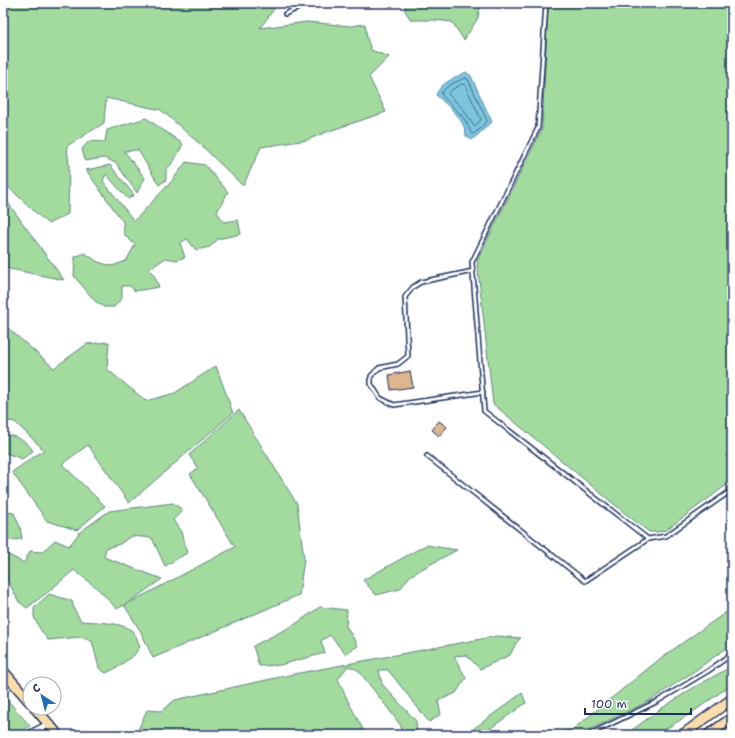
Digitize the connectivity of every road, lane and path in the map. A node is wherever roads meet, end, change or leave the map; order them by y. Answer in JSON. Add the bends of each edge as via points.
{"nodes":[{"id":1,"x":310,"y":3,"type":"edge"},
{"id":2,"x":546,"y":3,"type":"edge"},
{"id":3,"x":285,"y":14,"type":"dead end"},
{"id":4,"x":473,"y":271,"type":"junction"},
{"id":5,"x":483,"y":392,"type":"junction"},
{"id":6,"x":427,"y":456,"type":"dead end"},
{"id":7,"x":732,"y":490,"type":"edge"},
{"id":8,"x":648,"y":539,"type":"junction"},
{"id":9,"x":732,"y":654,"type":"edge"},
{"id":10,"x":3,"y":671,"type":"edge"},
{"id":11,"x":22,"y":693,"type":"edge"},
{"id":12,"x":732,"y":699,"type":"edge"},
{"id":13,"x":42,"y":716,"type":"edge"},
{"id":14,"x":732,"y":718,"type":"edge"},
{"id":15,"x":48,"y":724,"type":"junction"},
{"id":16,"x":732,"y":731,"type":"edge"},
{"id":17,"x":28,"y":735,"type":"edge"},
{"id":18,"x":58,"y":735,"type":"edge"},
{"id":19,"x":588,"y":735,"type":"edge"},
{"id":20,"x":682,"y":735,"type":"edge"},
{"id":21,"x":708,"y":735,"type":"edge"},
{"id":22,"x":731,"y":735,"type":"edge"}],
"edges":[{"from":1,"to":3,"type":"lane"},
{"from":2,"to":4,"type":"lane","via":[[538,128],[472,262]]},
{"from":4,"to":5,"type":"lane"},
{"from":4,"to":5,"type":"lane","via":[[421,282],[412,287],[405,297],[408,356],[398,364],[379,368],[371,376],[371,384],[380,398],[394,405]]},
{"from":5,"to":8,"type":"lane","via":[[484,411]]},
{"from":6,"to":8,"type":"lane","via":[[585,581]]},
{"from":7,"to":8,"type":"lane","via":[[666,536]]},
{"from":9,"to":19,"type":"lane","via":[[658,701]]},
{"from":10,"to":11,"type":"main road"},
{"from":12,"to":20,"type":"main road"},
{"from":13,"to":15,"type":"main road"},
{"from":14,"to":21,"type":"main road"},
{"from":15,"to":17,"type":"street"},
{"from":15,"to":18,"type":"main road"},
{"from":16,"to":22,"type":"lane"}]}
